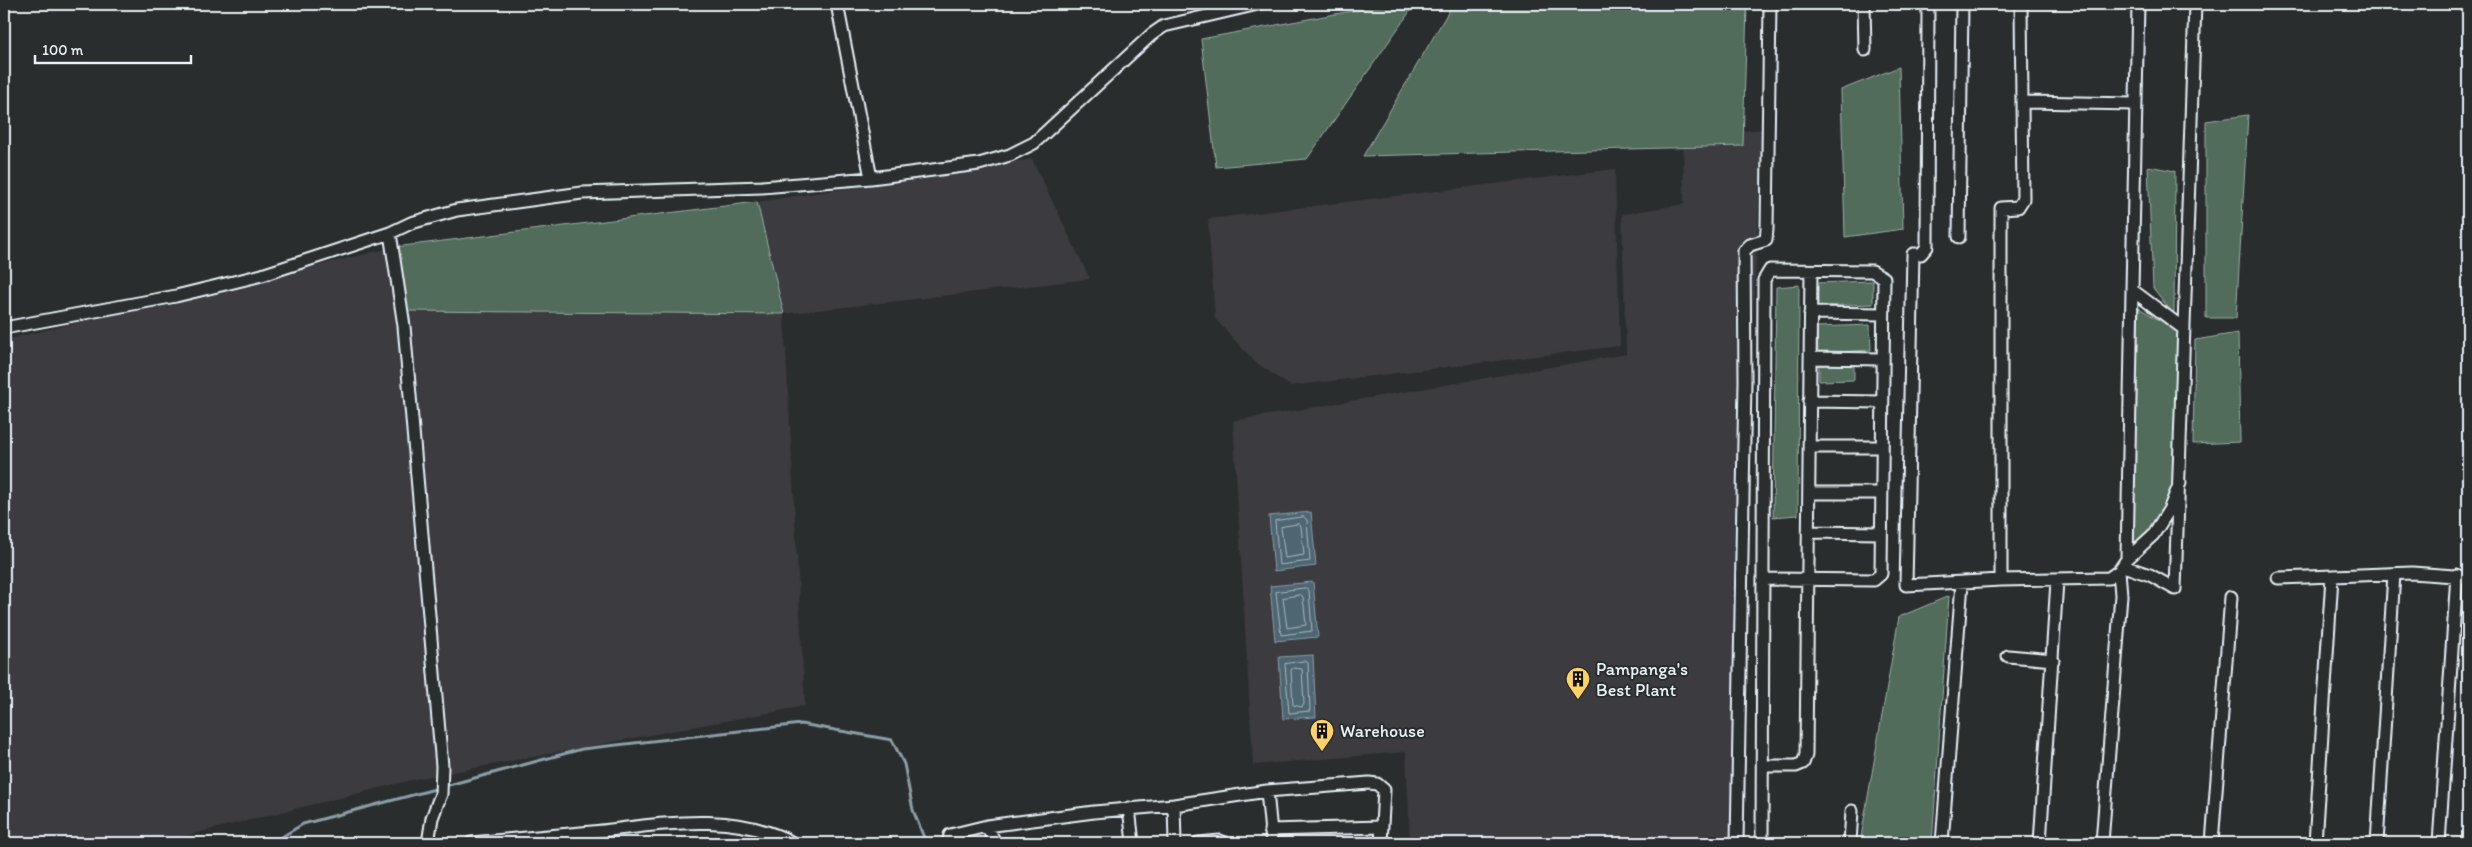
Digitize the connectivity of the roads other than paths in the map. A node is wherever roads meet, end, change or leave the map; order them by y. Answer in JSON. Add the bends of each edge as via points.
{"nodes":[{"id":1,"x":837,"y":4,"type":"edge"},
{"id":2,"x":1258,"y":4,"type":"edge"},
{"id":3,"x":1770,"y":4,"type":"edge"},
{"id":4,"x":1864,"y":4,"type":"edge"},
{"id":5,"x":1928,"y":4,"type":"edge"},
{"id":6,"x":1962,"y":4,"type":"edge"},
{"id":7,"x":2021,"y":4,"type":"edge"},
{"id":8,"x":2138,"y":4,"type":"edge"},
{"id":9,"x":2195,"y":4,"type":"edge"},
{"id":10,"x":1865,"y":50,"type":"dead end"},
{"id":11,"x":2022,"y":102,"type":"junction"},
{"id":12,"x":2135,"y":104,"type":"junction"},
{"id":13,"x":871,"y":178,"type":"junction"},
{"id":14,"x":390,"y":233,"type":"junction"},
{"id":15,"x":1959,"y":237,"type":"dead end"},
{"id":16,"x":1810,"y":272,"type":"junction"},
{"id":17,"x":2132,"y":290,"type":"junction"},
{"id":18,"x":1810,"y":313,"type":"junction"},
{"id":19,"x":1883,"y":314,"type":"junction"},
{"id":20,"x":4,"y":328,"type":"edge"},
{"id":21,"x":2184,"y":329,"type":"junction"},
{"id":22,"x":1810,"y":358,"type":"junction"},
{"id":23,"x":1883,"y":359,"type":"junction"},
{"id":24,"x":1809,"y":402,"type":"junction"},
{"id":25,"x":1882,"y":402,"type":"junction"},
{"id":26,"x":1809,"y":447,"type":"junction"},
{"id":27,"x":1882,"y":447,"type":"junction"},
{"id":28,"x":2180,"y":483,"type":"junction"},
{"id":29,"x":1809,"y":493,"type":"junction"},
{"id":30,"x":1882,"y":493,"type":"junction"},
{"id":31,"x":1808,"y":532,"type":"junction"},
{"id":32,"x":1881,"y":533,"type":"junction"},
{"id":33,"x":2123,"y":566,"type":"junction"},
{"id":34,"x":2394,"y":574,"type":"junction"},
{"id":35,"x":2463,"y":576,"type":"edge"},
{"id":36,"x":2332,"y":577,"type":"junction"},
{"id":37,"x":1764,"y":578,"type":"junction"},
{"id":38,"x":2278,"y":578,"type":"dead end"},
{"id":39,"x":1808,"y":579,"type":"junction"},
{"id":40,"x":2001,"y":580,"type":"junction"},
{"id":41,"x":2057,"y":581,"type":"junction"},
{"id":42,"x":1962,"y":583,"type":"junction"},
{"id":43,"x":2231,"y":597,"type":"dead end"},
{"id":44,"x":2008,"y":656,"type":"dead end"},
{"id":45,"x":2053,"y":660,"type":"junction"},
{"id":46,"x":1763,"y":766,"type":"junction"},
{"id":47,"x":1267,"y":791,"type":"junction"},
{"id":48,"x":1174,"y":805,"type":"junction"},
{"id":49,"x":1129,"y":808,"type":"junction"},
{"id":50,"x":1852,"y":811,"type":"dead end"},
{"id":51,"x":987,"y":826,"type":"junction"},
{"id":52,"x":1382,"y":827,"type":"junction"},
{"id":53,"x":1270,"y":830,"type":"junction"},
{"id":54,"x":428,"y":843,"type":"edge"},
{"id":55,"x":471,"y":843,"type":"edge"},
{"id":56,"x":793,"y":843,"type":"edge"},
{"id":57,"x":948,"y":843,"type":"edge"},
{"id":58,"x":995,"y":843,"type":"edge"},
{"id":59,"x":1133,"y":843,"type":"edge"},
{"id":60,"x":1175,"y":843,"type":"edge"},
{"id":61,"x":1198,"y":843,"type":"edge"},
{"id":62,"x":1225,"y":843,"type":"edge"},
{"id":63,"x":1272,"y":843,"type":"edge"},
{"id":64,"x":1381,"y":843,"type":"edge"},
{"id":65,"x":1737,"y":843,"type":"edge"},
{"id":66,"x":1762,"y":843,"type":"edge"},
{"id":67,"x":1850,"y":843,"type":"edge"},
{"id":68,"x":1942,"y":843,"type":"edge"},
{"id":69,"x":2040,"y":843,"type":"edge"},
{"id":70,"x":2102,"y":843,"type":"edge"},
{"id":71,"x":2212,"y":843,"type":"edge"},
{"id":72,"x":2315,"y":843,"type":"edge"},
{"id":73,"x":2377,"y":843,"type":"edge"},
{"id":74,"x":2439,"y":843,"type":"edge"}],
"edges":[{"from":1,"to":13,"type":"street"},
{"from":2,"to":13,"type":"street","via":[[1164,26],[1034,143],[1010,155],[980,164]]},
{"from":3,"to":65,"type":"street","via":[[1766,240],[1750,245],[1744,251],[1745,381]]},
{"from":4,"to":10,"type":"street"},
{"from":5,"to":42,"type":"street","via":[[1927,247],[1921,254],[1913,254],[1906,585]]},
{"from":6,"to":15,"type":"street"},
{"from":7,"to":11,"type":"street"},
{"from":8,"to":12,"type":"street"},
{"from":9,"to":21,"type":"street"},
{"from":11,"to":12,"type":"street"},
{"from":11,"to":40,"type":"street","via":[[2024,199],[2018,207],[2001,208]]},
{"from":12,"to":17,"type":"street"},
{"from":13,"to":14,"type":"street","via":[[762,187],[582,194],[457,210],[411,223]]},
{"from":14,"to":20,"type":"street","via":[[262,275],[176,296]]},
{"from":14,"to":54,"type":"street","via":[[404,326],[442,766],[441,794],[432,818]]},
{"from":16,"to":18,"type":"street"},
{"from":16,"to":19,"type":"street","via":[[1872,271],[1881,274],[1884,278]]},
{"from":16,"to":37,"type":"street","via":[[1770,270],[1764,280]]},
{"from":17,"to":21,"type":"street"},
{"from":17,"to":33,"type":"street"},
{"from":18,"to":19,"type":"street"},
{"from":18,"to":22,"type":"street"},
{"from":19,"to":23,"type":"street"},
{"from":21,"to":28,"type":"street"},
{"from":22,"to":23,"type":"street"},
{"from":22,"to":24,"type":"street"},
{"from":23,"to":25,"type":"street"},
{"from":24,"to":25,"type":"street"},
{"from":24,"to":26,"type":"street"},
{"from":25,"to":27,"type":"street"},
{"from":26,"to":27,"type":"street"},
{"from":26,"to":29,"type":"street"},
{"from":27,"to":30,"type":"street"},
{"from":28,"to":33,"type":"street","via":[[2169,510],[2153,535]]},
{"from":28,"to":33,"type":"street","via":[[2175,589],[2150,575]]},
{"from":29,"to":30,"type":"street"},
{"from":29,"to":31,"type":"street"},
{"from":30,"to":32,"type":"street"},
{"from":31,"to":32,"type":"street"},
{"from":31,"to":39,"type":"street"},
{"from":32,"to":39,"type":"street","via":[[1881,574],[1874,580]]},
{"from":33,"to":41,"type":"street","via":[[2109,578]]},
{"from":33,"to":70,"type":"street"},
{"from":34,"to":35,"type":"street"},
{"from":34,"to":36,"type":"street"},
{"from":34,"to":73,"type":"street"},
{"from":35,"to":74,"type":"street"},
{"from":36,"to":38,"type":"street"},
{"from":36,"to":72,"type":"street"},
{"from":37,"to":39,"type":"street"},
{"from":37,"to":46,"type":"street"},
{"from":39,"to":46,"type":"street","via":[[1806,755],[1803,763],[1796,766]]},
{"from":40,"to":41,"type":"street"},
{"from":40,"to":42,"type":"street"},
{"from":41,"to":45,"type":"street"},
{"from":42,"to":68,"type":"street"},
{"from":43,"to":71,"type":"street"},
{"from":44,"to":45,"type":"street"},
{"from":45,"to":69,"type":"street"},
{"from":46,"to":66,"type":"street"},
{"from":47,"to":48,"type":"street"},
{"from":47,"to":52,"type":"street","via":[[1377,784],[1384,790]]},
{"from":47,"to":53,"type":"street"},
{"from":48,"to":49,"type":"street"},
{"from":48,"to":60,"type":"street"},
{"from":49,"to":51,"type":"street"},
{"from":49,"to":59,"type":"street"},
{"from":50,"to":67,"type":"street"},
{"from":51,"to":57,"type":"street","via":[[950,835]]},
{"from":51,"to":58,"type":"street"},
{"from":52,"to":53,"type":"street"},
{"from":52,"to":64,"type":"street"},
{"from":53,"to":63,"type":"street"},
{"from":55,"to":56,"type":"street","via":[[691,822],[762,829]]},
{"from":61,"to":62,"type":"street","via":[[1220,840]]}]}
